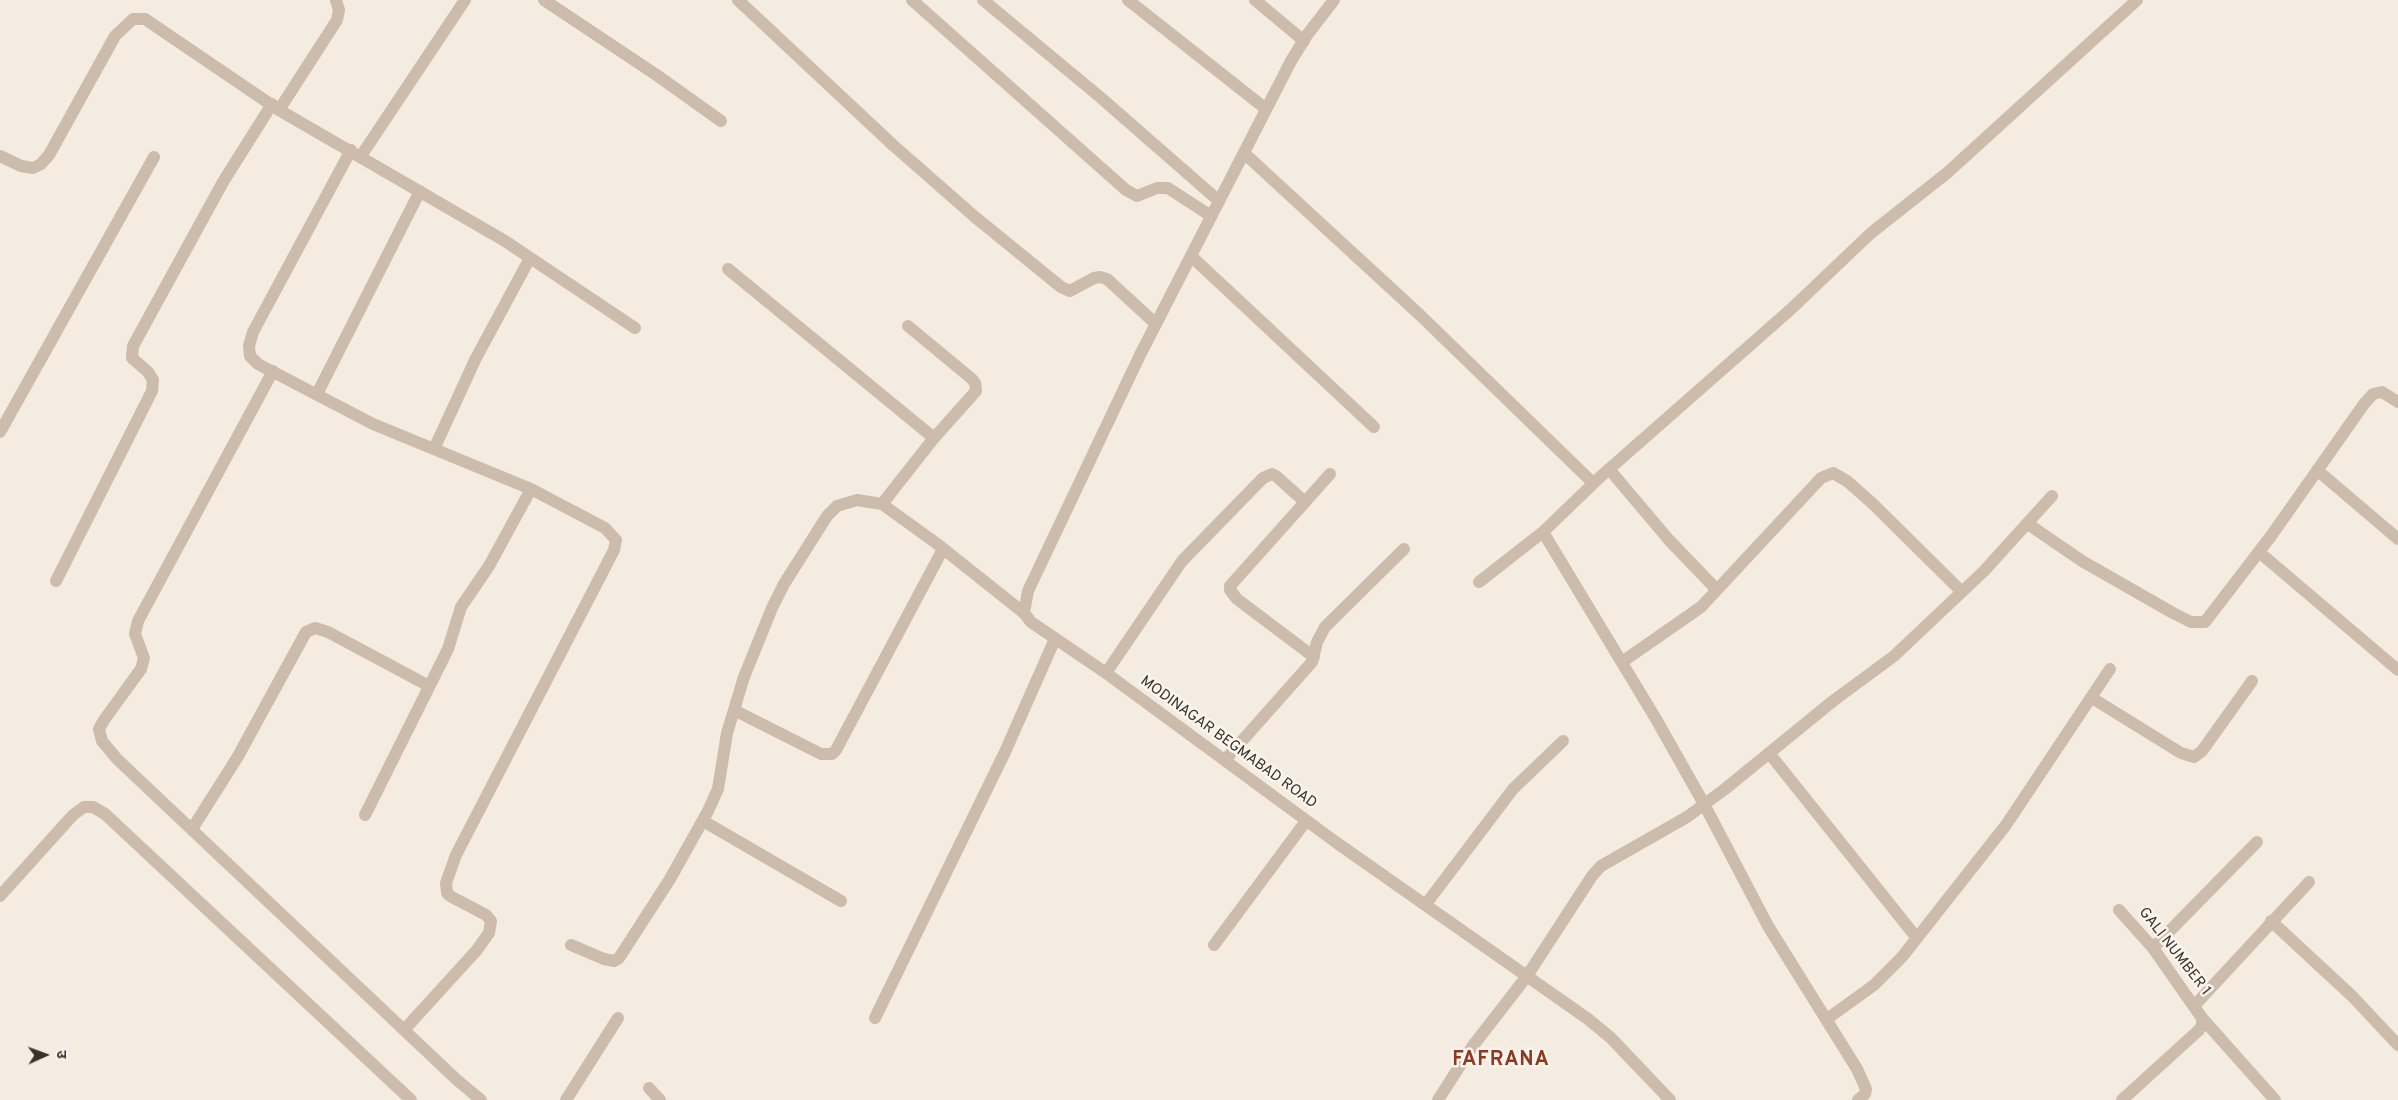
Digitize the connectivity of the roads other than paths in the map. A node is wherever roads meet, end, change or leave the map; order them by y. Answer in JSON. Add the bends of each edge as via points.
{"nodes":[{"id":1,"x":336,"y":0,"type":"edge"},
{"id":2,"x":464,"y":0,"type":"edge"},
{"id":3,"x":544,"y":0,"type":"edge"},
{"id":4,"x":738,"y":0,"type":"edge"},
{"id":5,"x":912,"y":0,"type":"edge"},
{"id":6,"x":983,"y":0,"type":"edge"},
{"id":7,"x":1128,"y":0,"type":"edge"},
{"id":8,"x":1255,"y":0,"type":"edge"},
{"id":9,"x":1334,"y":0,"type":"edge"},
{"id":10,"x":2137,"y":0,"type":"edge"},
{"id":11,"x":1304,"y":41,"type":"junction"},
{"id":12,"x":276,"y":107,"type":"junction"},
{"id":13,"x":1266,"y":109,"type":"junction"},
{"id":14,"x":721,"y":121,"type":"dead end"},
{"id":15,"x":356,"y":153,"type":"junction"},
{"id":16,"x":1244,"y":153,"type":"junction"},
{"id":17,"x":0,"y":156,"type":"edge"},
{"id":18,"x":154,"y":157,"type":"dead end"},
{"id":19,"x":420,"y":191,"type":"junction"},
{"id":20,"x":1219,"y":201,"type":"junction"},
{"id":21,"x":1211,"y":216,"type":"junction"},
{"id":22,"x":1191,"y":256,"type":"junction"},
{"id":23,"x":530,"y":258,"type":"junction"},
{"id":24,"x":728,"y":269,"type":"dead end"},
{"id":25,"x":1162,"y":316,"type":"junction"},
{"id":26,"x":908,"y":326,"type":"dead end"},
{"id":27,"x":635,"y":328,"type":"dead end"},
{"id":28,"x":273,"y":371,"type":"junction"},
{"id":29,"x":317,"y":394,"type":"junction"},
{"id":30,"x":2398,"y":402,"type":"edge"},
{"id":31,"x":1374,"y":427,"type":"dead end"},
{"id":32,"x":0,"y":432,"type":"edge"},
{"id":33,"x":934,"y":438,"type":"junction"},
{"id":34,"x":434,"y":449,"type":"junction"},
{"id":35,"x":1608,"y":469,"type":"junction"},
{"id":36,"x":2317,"y":470,"type":"junction"},
{"id":37,"x":1330,"y":474,"type":"dead end"},
{"id":38,"x":1593,"y":483,"type":"junction"},
{"id":39,"x":531,"y":489,"type":"junction"},
{"id":40,"x":2052,"y":496,"type":"dead end"},
{"id":41,"x":1305,"y":502,"type":"junction"},
{"id":42,"x":882,"y":504,"type":"junction"},
{"id":43,"x":2028,"y":524,"type":"junction"},
{"id":44,"x":1542,"y":532,"type":"junction"},
{"id":45,"x":2398,"y":538,"type":"edge"},
{"id":46,"x":1404,"y":549,"type":"dead end"},
{"id":47,"x":943,"y":550,"type":"junction"},
{"id":48,"x":2259,"y":552,"type":"junction"},
{"id":49,"x":56,"y":581,"type":"dead end"},
{"id":50,"x":1479,"y":582,"type":"dead end"},
{"id":51,"x":1717,"y":590,"type":"junction"},
{"id":52,"x":1962,"y":592,"type":"junction"},
{"id":53,"x":1024,"y":613,"type":"junction"},
{"id":54,"x":1055,"y":640,"type":"junction"},
{"id":55,"x":1314,"y":657,"type":"junction"},
{"id":56,"x":1622,"y":662,"type":"junction"},
{"id":57,"x":2110,"y":669,"type":"dead end"},
{"id":58,"x":2398,"y":670,"type":"edge"},
{"id":59,"x":1106,"y":673,"type":"junction"},
{"id":60,"x":2252,"y":681,"type":"dead end"},
{"id":61,"x":429,"y":686,"type":"junction"},
{"id":62,"x":2092,"y":698,"type":"junction"},
{"id":63,"x":734,"y":710,"type":"junction"},
{"id":64,"x":1563,"y":741,"type":"dead end"},
{"id":65,"x":1769,"y":752,"type":"junction"},
{"id":66,"x":1225,"y":760,"type":"junction"},
{"id":67,"x":1704,"y":804,"type":"junction"},
{"id":68,"x":365,"y":815,"type":"dead end"},
{"id":69,"x":702,"y":820,"type":"junction"},
{"id":70,"x":1306,"y":820,"type":"junction"},
{"id":71,"x":192,"y":829,"type":"junction"},
{"id":72,"x":2257,"y":842,"type":"dead end"},
{"id":73,"x":2310,"y":882,"type":"dead end"},
{"id":74,"x":0,"y":896,"type":"edge"},
{"id":75,"x":841,"y":900,"type":"dead end"},
{"id":76,"x":1426,"y":904,"type":"junction"},
{"id":77,"x":2119,"y":910,"type":"dead end"},
{"id":78,"x":2271,"y":922,"type":"junction"},
{"id":79,"x":1916,"y":937,"type":"junction"},
{"id":80,"x":572,"y":945,"type":"dead end"},
{"id":81,"x":1214,"y":945,"type":"dead end"},
{"id":82,"x":2153,"y":948,"type":"junction"},
{"id":83,"x":1527,"y":976,"type":"junction"},
{"id":84,"x":2195,"y":1005,"type":"junction"},
{"id":85,"x":618,"y":1018,"type":"dead end"},
{"id":86,"x":875,"y":1018,"type":"dead end"},
{"id":87,"x":2202,"y":1018,"type":"junction"},
{"id":88,"x":1827,"y":1019,"type":"junction"},
{"id":89,"x":404,"y":1030,"type":"junction"},
{"id":90,"x":2398,"y":1045,"type":"edge"},
{"id":91,"x":648,"y":1088,"type":"dead end"},
{"id":92,"x":2274,"y":1099,"type":"edge"},
{"id":93,"x":411,"y":1100,"type":"edge"},
{"id":94,"x":481,"y":1100,"type":"edge"},
{"id":95,"x":566,"y":1100,"type":"edge"},
{"id":96,"x":660,"y":1100,"type":"edge"},
{"id":97,"x":1438,"y":1100,"type":"edge"},
{"id":98,"x":1670,"y":1100,"type":"edge"},
{"id":99,"x":1858,"y":1100,"type":"edge"},
{"id":100,"x":2122,"y":1100,"type":"edge"}],
"edges":[{"from":1,"to":12,"type":"street","via":[[337,20]]},
{"from":2,"to":15,"type":"street"},
{"from":3,"to":14,"type":"street"},
{"from":4,"to":25,"type":"street","via":[[894,146],[1061,287],[1070,291],[1094,278],[1107,279]]},
{"from":5,"to":21,"type":"street","via":[[1126,190],[1137,196],[1157,188],[1168,188]]},
{"from":6,"to":20,"type":"street"},
{"from":7,"to":13,"type":"street"},
{"from":8,"to":11,"type":"street"},
{"from":9,"to":11,"type":"street"},
{"from":10,"to":35,"type":"street","via":[[2017,112],[1871,233],[1790,310]]},
{"from":11,"to":13,"type":"street"},
{"from":12,"to":15,"type":"street"},
{"from":12,"to":17,"type":"street","via":[[159,27],[145,19],[132,19],[115,36],[41,164],[33,168],[21,166]]},
{"from":12,"to":49,"type":"street","via":[[223,182],[133,346],[132,358],[153,380],[152,391]]},
{"from":13,"to":16,"type":"street"},
{"from":15,"to":19,"type":"street"},
{"from":15,"to":28,"type":"street","via":[[253,332],[250,356]]},
{"from":16,"to":20,"type":"street"},
{"from":16,"to":38,"type":"street","via":[[1426,321]]},
{"from":18,"to":32,"type":"street"},
{"from":19,"to":23,"type":"street"},
{"from":19,"to":29,"type":"street"},
{"from":20,"to":21,"type":"street"},
{"from":21,"to":22,"type":"street"},
{"from":22,"to":25,"type":"street"},
{"from":22,"to":31,"type":"street"},
{"from":23,"to":27,"type":"street"},
{"from":23,"to":34,"type":"street","via":[[476,358]]},
{"from":24,"to":33,"type":"street"},
{"from":25,"to":53,"type":"street","via":[[1028,591]]},
{"from":26,"to":33,"type":"street","via":[[972,378],[976,386],[972,396]]},
{"from":28,"to":29,"type":"street"},
{"from":28,"to":71,"type":"street","via":[[138,621],[135,634],[144,658],[141,668],[100,730],[102,741],[117,759]]},
{"from":29,"to":34,"type":"street","via":[[373,424]]},
{"from":30,"to":36,"type":"street","via":[[2382,392],[2373,394]]},
{"from":33,"to":42,"type":"street"},
{"from":34,"to":39,"type":"street"},
{"from":35,"to":38,"type":"street"},
{"from":35,"to":51,"type":"street","via":[[1668,540]]},
{"from":36,"to":45,"type":"street"},
{"from":36,"to":48,"type":"street"},
{"from":37,"to":41,"type":"street"},
{"from":38,"to":44,"type":"street"},
{"from":39,"to":61,"type":"street","via":[[489,566],[461,607],[448,649]]},
{"from":39,"to":89,"type":"street","via":[[605,528],[616,540],[614,550],[456,855],[446,883],[450,896],[486,915],[491,921],[489,933]]},
{"from":40,"to":43,"type":"street"},
{"from":41,"to":55,"type":"street","via":[[1233,581],[1230,590]]},
{"from":41,"to":59,"type":"street","via":[[1276,476],[1272,474],[1263,478],[1182,561]]},
{"from":42,"to":47,"type":"street","name":"MODINAGAR BEGMABAD ROAD"},
{"from":42,"to":63,"type":"street","via":[[858,500],[837,506],[827,516],[772,608]]},
{"from":43,"to":48,"type":"street","via":[[2108,577],[2197,624],[2205,622],[2212,614]]},
{"from":43,"to":52,"type":"street"},
{"from":44,"to":50,"type":"street"},
{"from":44,"to":56,"type":"street"},
{"from":46,"to":55,"type":"street","via":[[1325,627],[1316,642]]},
{"from":47,"to":53,"type":"street","name":"MODINAGAR BEGMABAD ROAD"},
{"from":47,"to":63,"type":"street","via":[[832,754],[821,754]]},
{"from":48,"to":58,"type":"street"},
{"from":51,"to":52,"type":"street","via":[[1821,478],[1833,473],[1848,481],[1872,503]]},
{"from":51,"to":56,"type":"street","via":[[1701,607]]},
{"from":52,"to":65,"type":"street","via":[[1894,656]]},
{"from":53,"to":54,"type":"street","name":"MODINAGAR BEGMABAD ROAD"},
{"from":54,"to":59,"type":"street","name":"MODINAGAR BEGMABAD ROAD"},
{"from":54,"to":86,"type":"street","via":[[1001,761]]},
{"from":55,"to":66,"type":"street"},
{"from":56,"to":67,"type":"street"},
{"from":57,"to":62,"type":"street"},
{"from":59,"to":66,"type":"street","name":"MODINAGAR BEGMABAD ROAD"},
{"from":60,"to":62,"type":"street","via":[[2202,751],[2194,757],[2182,753]]},
{"from":61,"to":68,"type":"street"},
{"from":61,"to":71,"type":"street","via":[[328,632],[315,628],[306,632],[237,758]]},
{"from":62,"to":79,"type":"street","via":[[2006,825]]},
{"from":63,"to":69,"type":"street","via":[[718,789]]},
{"from":64,"to":76,"type":"street","via":[[1513,788]]},
{"from":65,"to":67,"type":"street"},
{"from":65,"to":79,"type":"street"},
{"from":66,"to":70,"type":"street","name":"MODINAGAR BEGMABAD ROAD"},
{"from":67,"to":83,"type":"street","via":[[1601,866]]},
{"from":67,"to":88,"type":"street","via":[[1768,926]]},
{"from":69,"to":75,"type":"street"},
{"from":69,"to":80,"type":"street","via":[[670,879],[619,958],[604,960]]},
{"from":70,"to":76,"type":"street","name":"MODINAGAR BEGMABAD ROAD"},
{"from":70,"to":81,"type":"street"},
{"from":71,"to":89,"type":"street"},
{"from":72,"to":82,"type":"street"},
{"from":73,"to":78,"type":"street"},
{"from":74,"to":93,"type":"street","via":[[73,815],[84,807],[93,807],[105,814]]},
{"from":76,"to":83,"type":"street","name":"MODINAGAR BEGMABAD ROAD"},
{"from":77,"to":82,"type":"street","name":"GALI NUMBER 1"},
{"from":78,"to":84,"type":"street"},
{"from":78,"to":90,"type":"street","via":[[2352,996]]},
{"from":79,"to":88,"type":"street","via":[[1893,968]]},
{"from":82,"to":84,"type":"street","name":"GALI NUMBER 1"},
{"from":83,"to":97,"type":"street","via":[[1472,1047]]},
{"from":83,"to":98,"type":"street","name":"MODINAGAR BEGMABAD ROAD","via":[[1611,1038]]},
{"from":84,"to":87,"type":"street","name":"GALI NUMBER 1"},
{"from":85,"to":95,"type":"street"},
{"from":87,"to":92,"type":"street"},
{"from":87,"to":100,"type":"street","name":"GALI NUMBER 1","via":[[2199,1030]]},
{"from":88,"to":99,"type":"street","via":[[1865,1084],[1865,1094]]},
{"from":89,"to":94,"type":"street"},
{"from":91,"to":96,"type":"street"}]}
